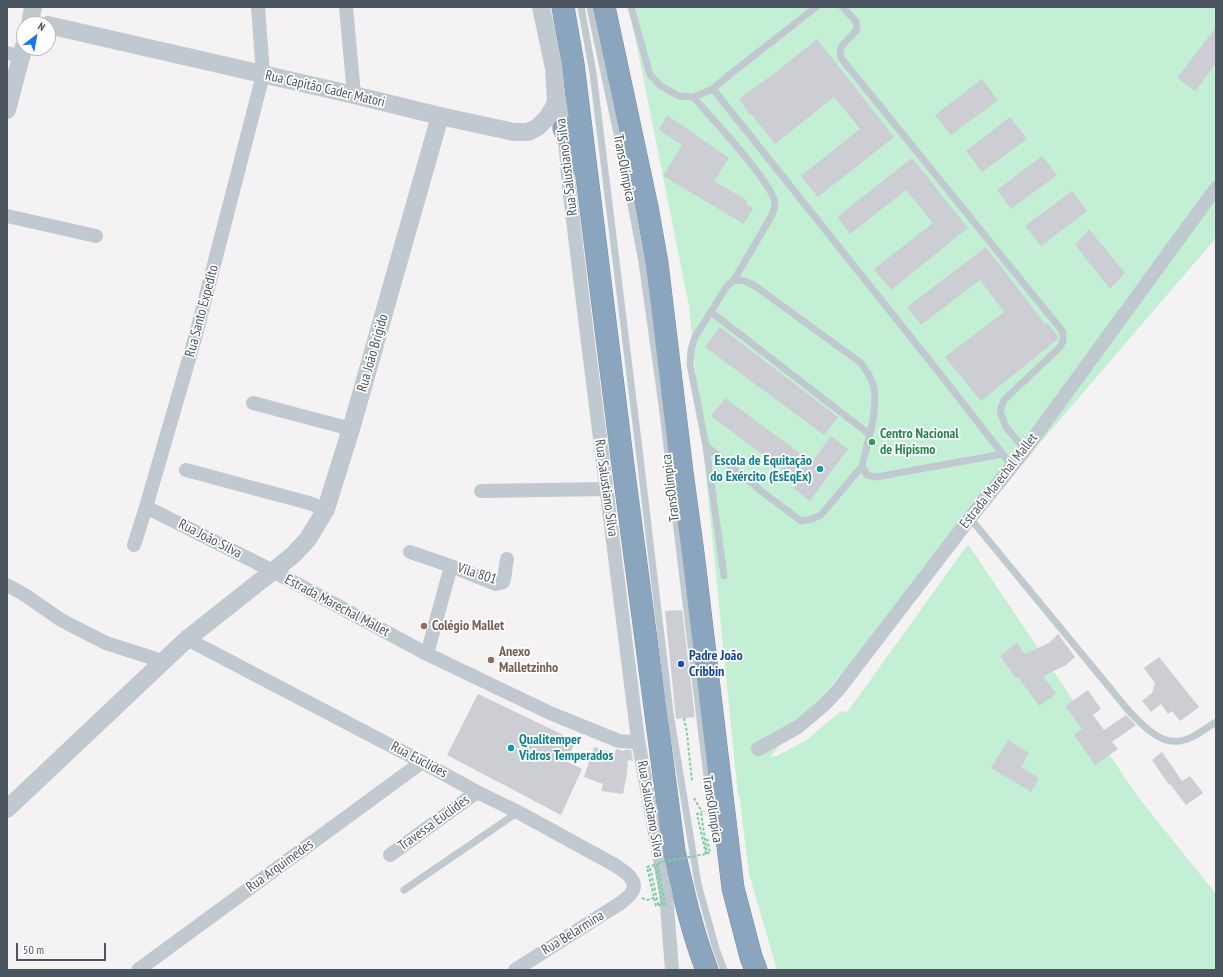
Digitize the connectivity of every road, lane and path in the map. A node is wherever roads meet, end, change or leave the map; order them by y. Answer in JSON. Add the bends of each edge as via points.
{"nodes":[{"id":1,"x":258,"y":7,"type":"edge"},
{"id":2,"x":346,"y":7,"type":"edge"},
{"id":3,"x":541,"y":7,"type":"edge"},
{"id":4,"x":563,"y":7,"type":"edge"},
{"id":5,"x":581,"y":7,"type":"edge"},
{"id":6,"x":590,"y":7,"type":"edge"},
{"id":7,"x":604,"y":7,"type":"edge"},
{"id":8,"x":631,"y":7,"type":"edge"},
{"id":9,"x":816,"y":7,"type":"edge"},
{"id":10,"x":842,"y":7,"type":"edge"},
{"id":11,"x":56,"y":27,"type":"edge"},
{"id":12,"x":16,"y":56,"type":"edge"},
{"id":13,"x":554,"y":68,"type":"junction"},
{"id":14,"x":263,"y":75,"type":"junction"},
{"id":15,"x":713,"y":89,"type":"junction"},
{"id":16,"x":354,"y":95,"type":"junction"},
{"id":17,"x":693,"y":96,"type":"junction"},
{"id":18,"x":7,"y":110,"type":"edge"},
{"id":19,"x":440,"y":116,"type":"junction"},
{"id":20,"x":564,"y":128,"type":"junction"},
{"id":21,"x":629,"y":158,"type":"junction"},
{"id":22,"x":1216,"y":188,"type":"edge"},
{"id":23,"x":7,"y":216,"type":"edge"},
{"id":24,"x":96,"y":236,"type":"dead end"},
{"id":25,"x":734,"y":280,"type":"junction"},
{"id":26,"x":711,"y":312,"type":"junction"},
{"id":27,"x":253,"y":403,"type":"dead end"},
{"id":28,"x":351,"y":429,"type":"junction"},
{"id":29,"x":870,"y":434,"type":"junction"},
{"id":30,"x":706,"y":446,"type":"junction"},
{"id":31,"x":1025,"y":450,"type":"junction"},
{"id":32,"x":1003,"y":454,"type":"junction"},
{"id":33,"x":622,"y":458,"type":"junction"},
{"id":34,"x":862,"y":466,"type":"junction"},
{"id":35,"x":1012,"y":466,"type":"junction"},
{"id":36,"x":186,"y":470,"type":"dead end"},
{"id":37,"x":606,"y":489,"type":"junction"},
{"id":38,"x":481,"y":492,"type":"dead end"},
{"id":39,"x":146,"y":507,"type":"junction"},
{"id":40,"x":326,"y":509,"type":"junction"},
{"id":41,"x":970,"y":518,"type":"junction"},
{"id":42,"x":134,"y":545,"type":"dead end"},
{"id":43,"x":410,"y":552,"type":"dead end"},
{"id":44,"x":507,"y":559,"type":"dead end"},
{"id":45,"x":451,"y":566,"type":"junction"},
{"id":46,"x":273,"y":571,"type":"junction"},
{"id":47,"x":724,"y":576,"type":"dead end"},
{"id":48,"x":7,"y":585,"type":"edge"},
{"id":49,"x":187,"y":639,"type":"junction"},
{"id":50,"x":427,"y":654,"type":"junction"},
{"id":51,"x":162,"y":661,"type":"junction"},
{"id":52,"x":684,"y":718,"type":"dead end"},
{"id":53,"x":1216,"y":722,"type":"edge"},
{"id":54,"x":638,"y":740,"type":"junction"},
{"id":55,"x":758,"y":749,"type":"dead end"},
{"id":56,"x":422,"y":762,"type":"junction"},
{"id":57,"x":692,"y":783,"type":"dead end"},
{"id":58,"x":477,"y":792,"type":"junction"},
{"id":59,"x":694,"y":795,"type":"dead end"},
{"id":60,"x":7,"y":809,"type":"edge"},
{"id":61,"x":518,"y":812,"type":"junction"},
{"id":62,"x":717,"y":841,"type":"dead end"},
{"id":63,"x":390,"y":855,"type":"dead end"},
{"id":64,"x":650,"y":868,"type":"dead end"},
{"id":65,"x":725,"y":887,"type":"dead end"},
{"id":66,"x":404,"y":890,"type":"dead end"},
{"id":67,"x":666,"y":893,"type":"junction"},
{"id":68,"x":630,"y":895,"type":"junction"},
{"id":69,"x":727,"y":895,"type":"dead end"},
{"id":70,"x":138,"y":970,"type":"edge"},
{"id":71,"x":515,"y":970,"type":"edge"},
{"id":72,"x":672,"y":970,"type":"edge"},
{"id":73,"x":707,"y":970,"type":"edge"},
{"id":74,"x":724,"y":970,"type":"edge"},
{"id":75,"x":756,"y":970,"type":"edge"}],
"edges":[{"from":1,"to":14,"type":"street","name":"Rua Santo Expedito"},
{"from":2,"to":16,"type":"street"},
{"from":3,"to":13,"type":"street","name":"Rua Salustiano Silva"},
{"from":4,"to":33,"type":"highway","via":[[591,201]]},
{"from":5,"to":74,"type":"lane","name":"TransOlímpica","via":[[593,74],[607,183],[670,713],[698,884]]},
{"from":6,"to":21,"type":"lane","name":"TransOlímpica"},
{"from":7,"to":21,"type":"highway","name":"TransOlímpica"},
{"from":8,"to":17,"type":"lane","via":[[650,75],[661,86],[679,96]]},
{"from":9,"to":15,"type":"lane"},
{"from":10,"to":31,"type":"lane","via":[[858,25],[855,33],[841,47],[841,58],[1064,332],[1060,347],[1004,400],[1000,411],[1006,427]]},
{"from":11,"to":14,"type":"street","name":"Rua Capitão Cader Matori"},
{"from":12,"to":18,"type":"street"},
{"from":13,"to":19,"type":"street","name":"Rua Capitão Cader Matori","via":[[554,107],[538,127],[528,132],[514,132]]},
{"from":13,"to":20,"type":"street","name":"Rua Salustiano Silva"},
{"from":14,"to":16,"type":"street","name":"Rua Capitão Cader Matori"},
{"from":14,"to":39,"type":"street","name":"Rua Santo Expedito","via":[[195,338]]},
{"from":15,"to":17,"type":"lane"},
{"from":15,"to":32,"type":"lane"},
{"from":16,"to":19,"type":"street","name":"Rua Capitão Cader Matori"},
{"from":17,"to":25,"type":"lane","via":[[753,166],[775,203],[772,216]]},
{"from":19,"to":28,"type":"street","name":"Rua João Brígido"},
{"from":20,"to":33,"type":"highway","via":[[570,140],[585,225],[611,413]]},
{"from":20,"to":37,"type":"street","name":"Rua Salustiano Silva"},
{"from":21,"to":62,"type":"lane","name":"TransOlímpica","via":[[662,405],[708,793]]},
{"from":21,"to":75,"type":"highway","name":"TransOlímpica","via":[[647,207],[657,263],[733,888]]},
{"from":22,"to":31,"type":"street","name":"Estrada Marechal Mallet"},
{"from":23,"to":24,"type":"street"},
{"from":25,"to":26,"type":"lane","via":[[727,286]]},
{"from":25,"to":29,"type":"lane","via":[[745,281],[755,286],[861,363],[872,380],[876,396]]},
{"from":26,"to":29,"type":"lane"},
{"from":26,"to":30,"type":"lane","via":[[695,337],[690,364]]},
{"from":27,"to":28,"type":"street"},
{"from":28,"to":40,"type":"street","name":"Rua João Brígido"},
{"from":29,"to":34,"type":"lane"},
{"from":30,"to":34,"type":"lane","via":[[801,521],[821,515]]},
{"from":30,"to":47,"type":"lane"},
{"from":31,"to":35,"type":"street","name":"Estrada Marechal Mallet"},
{"from":32,"to":34,"type":"lane","via":[[876,477],[868,475]]},
{"from":32,"to":35,"type":"lane"},
{"from":33,"to":73,"type":"highway","via":[[674,851],[687,906]]},
{"from":35,"to":41,"type":"street","name":"Estrada Marechal Mallet"},
{"from":36,"to":40,"type":"street"},
{"from":37,"to":38,"type":"street"},
{"from":37,"to":54,"type":"street","name":"Rua Salustiano Silva"},
{"from":39,"to":42,"type":"street","name":"Rua Santo Expedito"},
{"from":39,"to":46,"type":"street","name":"Rua João Silva"},
{"from":40,"to":46,"type":"street","name":"Rua João Brígido","via":[[308,539]]},
{"from":41,"to":53,"type":"lane","via":[[1143,726],[1157,737],[1174,742],[1191,738]]},
{"from":41,"to":55,"type":"street","name":"Estrada Marechal Mallet","via":[[839,689],[804,722]]},
{"from":43,"to":45,"type":"street","name":"Vila 801"},
{"from":44,"to":45,"type":"street","name":"Vila 801","via":[[504,579],[499,584]]},
{"from":45,"to":50,"type":"street","name":"Vila 801"},
{"from":46,"to":49,"type":"street","name":"Estrada Marechal Mallet"},
{"from":46,"to":50,"type":"street","name":"Estrada Marechal Mallet"},
{"from":48,"to":51,"type":"street","via":[[61,620],[106,643]]},
{"from":49,"to":51,"type":"street","name":"Estrada Marechal Mallet"},
{"from":49,"to":56,"type":"street","name":"Rua Euclides"},
{"from":50,"to":54,"type":"street","name":"Estrada Marechal Mallet","via":[[550,714],[619,741]]},
{"from":51,"to":60,"type":"street","name":"Estrada Marechal Mallet"},
{"from":52,"to":57,"type":"path"},
{"from":54,"to":67,"type":"street","name":"Rua Salustiano Silva"},
{"from":56,"to":58,"type":"street","name":"Rua Euclides"},
{"from":56,"to":70,"type":"street","name":"Rua Arquimedes"},
{"from":58,"to":61,"type":"street","name":"Rua Euclides"},
{"from":58,"to":63,"type":"street","name":"Travessa Euclides"},
{"from":59,"to":64,"type":"path","bridge":true,"via":[[703,812],[710,853],[707,853],[701,813],[697,814],[706,854],[657,863],[665,904],[656,906],[647,867],[655,865],[662,903],[658,904]]},
{"from":61,"to":66,"type":"lane"},
{"from":61,"to":68,"type":"street","name":"Rua Euclides","via":[[625,872],[632,879],[634,886]]},
{"from":65,"to":69,"type":"lane"},
{"from":67,"to":68,"type":"path","via":[[647,900]]},
{"from":67,"to":72,"type":"street","name":"Rua Salustiano Silva"},
{"from":68,"to":71,"type":"street","name":"Rua Belarmina"}]}
